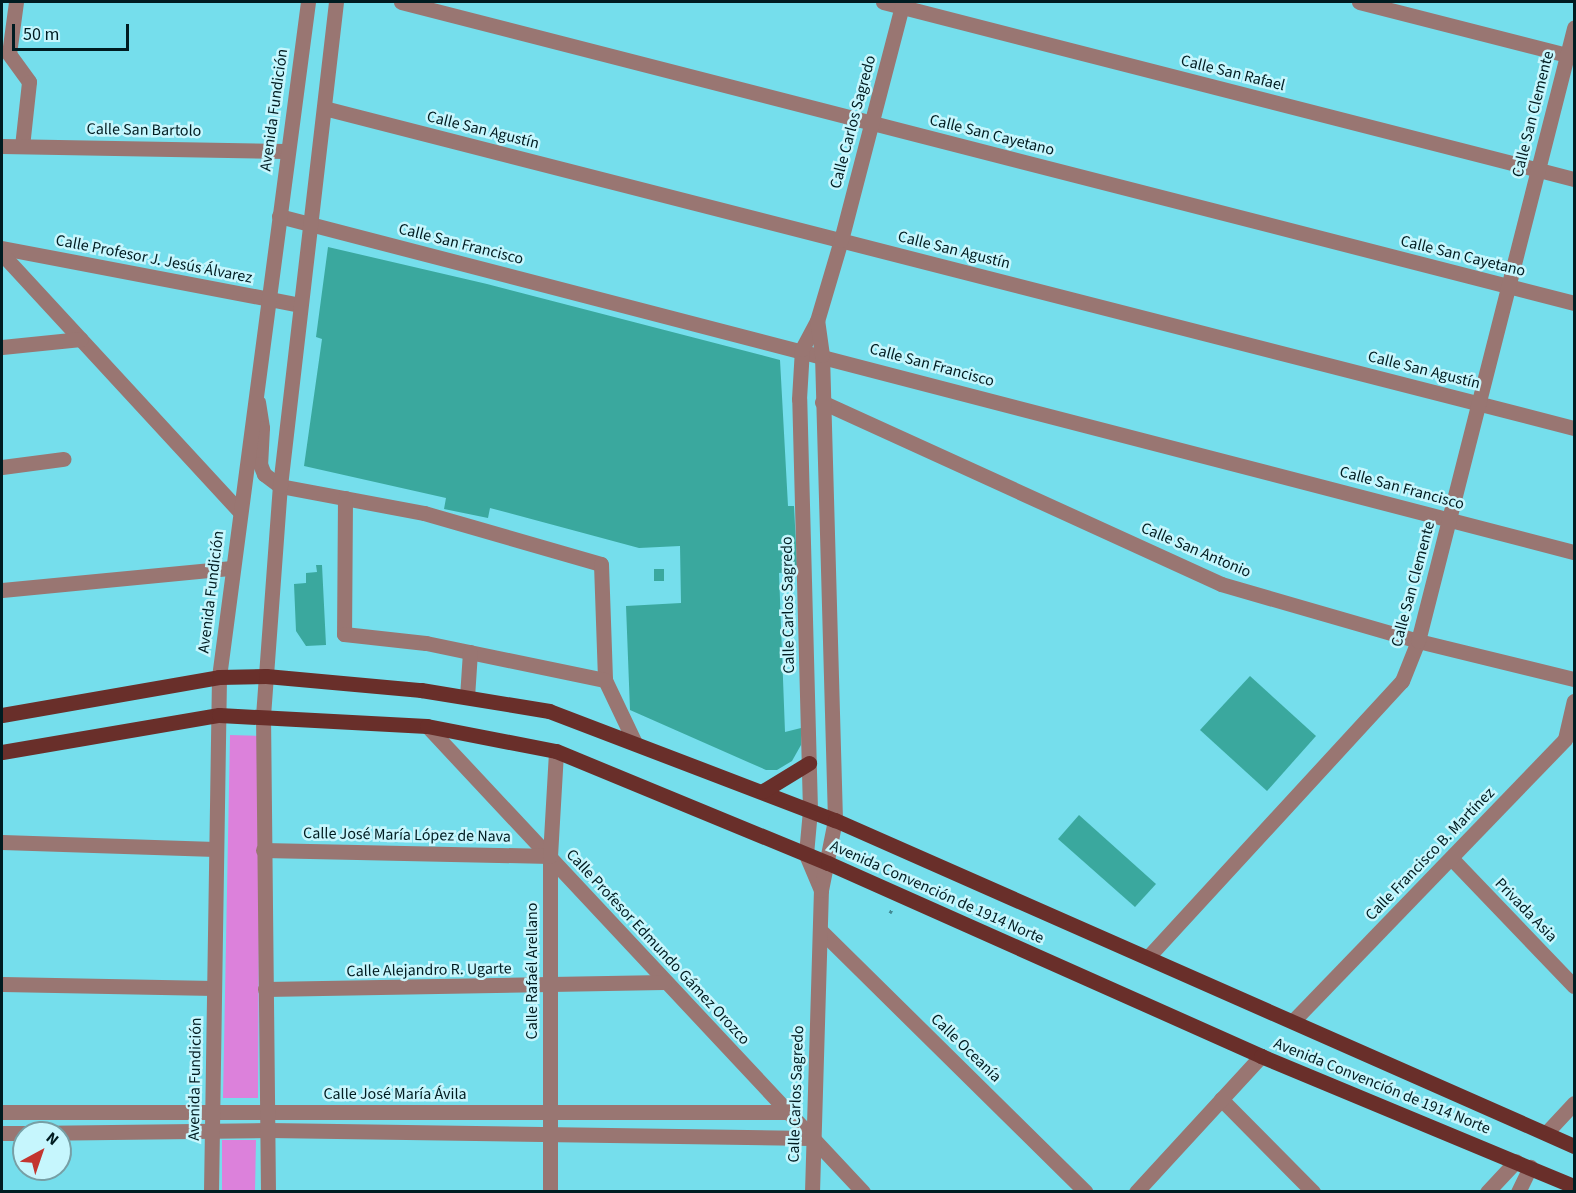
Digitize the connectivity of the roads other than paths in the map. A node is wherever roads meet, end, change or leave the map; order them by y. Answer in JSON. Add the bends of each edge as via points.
{"nodes":[{"id":1,"x":16,"y":2,"type":"edge"},
{"id":2,"x":308,"y":2,"type":"edge"},
{"id":3,"x":336,"y":2,"type":"edge"},
{"id":4,"x":401,"y":2,"type":"edge"},
{"id":5,"x":883,"y":2,"type":"edge"},
{"id":6,"x":1359,"y":2,"type":"edge"},
{"id":7,"x":902,"y":4,"type":"edge"},
{"id":8,"x":1575,"y":28,"type":"edge"},
{"id":9,"x":1571,"y":56,"type":"edge"},
{"id":10,"x":324,"y":108,"type":"junction"},
{"id":11,"x":872,"y":122,"type":"junction"},
{"id":12,"x":2,"y":146,"type":"edge"},
{"id":13,"x":22,"y":146,"type":"junction"},
{"id":14,"x":286,"y":151,"type":"junction"},
{"id":15,"x":1538,"y":170,"type":"junction"},
{"id":16,"x":1575,"y":179,"type":"edge"},
{"id":17,"x":279,"y":216,"type":"junction"},
{"id":18,"x":308,"y":224,"type":"junction"},
{"id":19,"x":841,"y":240,"type":"junction"},
{"id":20,"x":2,"y":248,"type":"edge"},
{"id":21,"x":2,"y":254,"type":"edge"},
{"id":22,"x":1508,"y":286,"type":"junction"},
{"id":23,"x":266,"y":298,"type":"junction"},
{"id":24,"x":1575,"y":303,"type":"edge"},
{"id":25,"x":300,"y":304,"type":"junction"},
{"id":26,"x":817,"y":321,"type":"junction"},
{"id":27,"x":81,"y":339,"type":"junction"},
{"id":28,"x":2,"y":346,"type":"edge"},
{"id":29,"x":802,"y":349,"type":"junction"},
{"id":30,"x":822,"y":355,"type":"junction"},
{"id":31,"x":254,"y":393,"type":"junction"},
{"id":32,"x":822,"y":402,"type":"junction"},
{"id":33,"x":1478,"y":403,"type":"junction"},
{"id":34,"x":1575,"y":428,"type":"edge"},
{"id":35,"x":63,"y":459,"type":"dead end"},
{"id":36,"x":2,"y":467,"type":"edge"},
{"id":37,"x":280,"y":486,"type":"junction"},
{"id":38,"x":345,"y":498,"type":"junction"},
{"id":39,"x":240,"y":512,"type":"junction"},
{"id":40,"x":1449,"y":519,"type":"junction"},
{"id":41,"x":805,"y":544,"type":"junction"},
{"id":42,"x":829,"y":544,"type":"junction"},
{"id":43,"x":1575,"y":552,"type":"edge"},
{"id":44,"x":232,"y":568,"type":"junction"},
{"id":45,"x":2,"y":590,"type":"edge"},
{"id":46,"x":1418,"y":641,"type":"junction"},
{"id":47,"x":470,"y":652,"type":"junction"},
{"id":48,"x":266,"y":676,"type":"junction"},
{"id":49,"x":219,"y":677,"type":"junction"},
{"id":50,"x":1575,"y":679,"type":"edge"},
{"id":51,"x":605,"y":680,"type":"junction"},
{"id":52,"x":467,"y":697,"type":"junction"},
{"id":53,"x":1575,"y":701,"type":"edge"},
{"id":54,"x":219,"y":715,"type":"junction"},
{"id":55,"x":2,"y":716,"type":"edge"},
{"id":56,"x":262,"y":716,"type":"junction"},
{"id":57,"x":427,"y":726,"type":"junction"},
{"id":58,"x":1570,"y":742,"type":"edge"},
{"id":59,"x":634,"y":743,"type":"junction"},
{"id":60,"x":556,"y":751,"type":"junction"},
{"id":61,"x":2,"y":752,"type":"edge"},
{"id":62,"x":809,"y":763,"type":"junction"},
{"id":63,"x":763,"y":791,"type":"junction"},
{"id":64,"x":810,"y":810,"type":"junction"},
{"id":65,"x":835,"y":820,"type":"junction"},
{"id":66,"x":2,"y":842,"type":"edge"},
{"id":67,"x":215,"y":849,"type":"junction"},
{"id":68,"x":263,"y":850,"type":"junction"},
{"id":69,"x":806,"y":854,"type":"junction"},
{"id":70,"x":550,"y":856,"type":"junction"},
{"id":71,"x":1452,"y":859,"type":"junction"},
{"id":72,"x":828,"y":863,"type":"junction"},
{"id":73,"x":821,"y":890,"type":"junction"},
{"id":74,"x":820,"y":930,"type":"junction"},
{"id":75,"x":1148,"y":957,"type":"junction"},
{"id":76,"x":664,"y":982,"type":"junction"},
{"id":77,"x":2,"y":984,"type":"edge"},
{"id":78,"x":550,"y":986,"type":"junction"},
{"id":79,"x":1575,"y":986,"type":"edge"},
{"id":80,"x":214,"y":988,"type":"junction"},
{"id":81,"x":266,"y":989,"type":"junction"},
{"id":82,"x":1293,"y":1022,"type":"junction"},
{"id":83,"x":1261,"y":1056,"type":"junction"},
{"id":84,"x":1221,"y":1099,"type":"junction"},
{"id":85,"x":1575,"y":1103,"type":"edge"},
{"id":86,"x":213,"y":1110,"type":"junction"},
{"id":87,"x":268,"y":1111,"type":"junction"},
{"id":88,"x":2,"y":1112,"type":"edge"},
{"id":89,"x":550,"y":1112,"type":"junction"},
{"id":90,"x":788,"y":1112,"type":"junction"},
{"id":91,"x":268,"y":1130,"type":"junction"},
{"id":92,"x":212,"y":1132,"type":"junction"},
{"id":93,"x":72,"y":1133,"type":"edge"},
{"id":94,"x":550,"y":1133,"type":"junction"},
{"id":95,"x":1546,"y":1133,"type":"junction"},
{"id":96,"x":812,"y":1138,"type":"junction"},
{"id":97,"x":1575,"y":1146,"type":"edge"},
{"id":98,"x":1523,"y":1164,"type":"junction"},
{"id":99,"x":1567,"y":1186,"type":"edge"},
{"id":100,"x":211,"y":1191,"type":"edge"},
{"id":101,"x":268,"y":1191,"type":"edge"},
{"id":102,"x":550,"y":1191,"type":"edge"},
{"id":103,"x":812,"y":1191,"type":"edge"},
{"id":104,"x":863,"y":1191,"type":"edge"},
{"id":105,"x":1086,"y":1191,"type":"edge"},
{"id":106,"x":1136,"y":1191,"type":"edge"},
{"id":107,"x":1313,"y":1191,"type":"edge"},
{"id":108,"x":1487,"y":1191,"type":"edge"},
{"id":109,"x":1518,"y":1191,"type":"edge"}],
"edges":[{"from":1,"to":13,"type":"street","via":[[9,54],[29,82]]},
{"from":2,"to":14,"type":"street","name":"Avenida Fundición"},
{"from":3,"to":10,"type":"street"},
{"from":4,"to":11,"type":"street","name":"Calle San Cayetano"},
{"from":5,"to":7,"type":"street","name":"Calle San Rafael"},
{"from":6,"to":9,"type":"street"},
{"from":7,"to":11,"type":"street","name":"Calle Carlos Sagredo"},
{"from":7,"to":15,"type":"street","name":"Calle San Rafael"},
{"from":8,"to":9,"type":"street","name":"Calle San Clemente"},
{"from":9,"to":15,"type":"street","name":"Calle San Clemente"},
{"from":10,"to":18,"type":"street"},
{"from":10,"to":19,"type":"street","name":"Calle San Agustín"},
{"from":11,"to":19,"type":"street","name":"Calle Carlos Sagredo"},
{"from":11,"to":22,"type":"street","name":"Calle San Cayetano"},
{"from":12,"to":13,"type":"street","name":"Calle San Bartolo"},
{"from":13,"to":14,"type":"street","name":"Calle San Bartolo"},
{"from":14,"to":17,"type":"street","name":"Avenida Fundición"},
{"from":15,"to":16,"type":"street","name":"Calle San Rafael"},
{"from":15,"to":22,"type":"street","name":"Calle San Clemente"},
{"from":17,"to":18,"type":"street","name":"Calle San Francisco"},
{"from":17,"to":23,"type":"street","name":"Avenida Fundición"},
{"from":18,"to":25,"type":"street"},
{"from":18,"to":29,"type":"street","name":"Calle San Francisco"},
{"from":19,"to":26,"type":"street","name":"Calle Carlos Sagredo"},
{"from":19,"to":33,"type":"street","name":"Calle San Agustín"},
{"from":20,"to":23,"type":"street","name":"Calle Profesor J. Jesús Álvarez"},
{"from":21,"to":27,"type":"street"},
{"from":22,"to":24,"type":"street","name":"Calle San Cayetano"},
{"from":22,"to":33,"type":"street","name":"Calle San Clemente"},
{"from":23,"to":25,"type":"street","name":"Calle Profesor J. Jesús Álvarez"},
{"from":23,"to":31,"type":"street","name":"Avenida Fundición"},
{"from":25,"to":37,"type":"street"},
{"from":26,"to":29,"type":"street","name":"Calle Carlos Sagredo"},
{"from":26,"to":30,"type":"street","name":"Calle Carlos Sagredo"},
{"from":27,"to":28,"type":"street"},
{"from":27,"to":39,"type":"street"},
{"from":29,"to":30,"type":"street","name":"Calle San Francisco"},
{"from":29,"to":41,"type":"street","name":"Calle Carlos Sagredo","via":[[799,399]]},
{"from":30,"to":32,"type":"street","name":"Calle Carlos Sagredo"},
{"from":30,"to":40,"type":"street","name":"Calle San Francisco"},
{"from":31,"to":37,"type":"street","via":[[262,428],[260,464],[264,474]]},
{"from":31,"to":39,"type":"street","name":"Avenida Fundición"},
{"from":32,"to":42,"type":"street","name":"Calle Carlos Sagredo"},
{"from":32,"to":46,"type":"street","name":"Calle San Antonio","via":[[1221,584]]},
{"from":33,"to":34,"type":"street","name":"Calle San Agustín"},
{"from":33,"to":40,"type":"street","name":"Calle San Clemente"},
{"from":35,"to":36,"type":"street"},
{"from":37,"to":38,"type":"street"},
{"from":37,"to":48,"type":"street"},
{"from":38,"to":47,"type":"street","via":[[344,634]]},
{"from":38,"to":51,"type":"street","via":[[424,513],[601,564]]},
{"from":39,"to":44,"type":"street","name":"Avenida Fundición"},
{"from":40,"to":43,"type":"street","name":"Calle San Francisco"},
{"from":40,"to":46,"type":"street","name":"Calle San Clemente"},
{"from":41,"to":42,"type":"street"},
{"from":41,"to":62,"type":"street","name":"Calle Carlos Sagredo"},
{"from":42,"to":65,"type":"street","name":"Calle Carlos Sagredo"},
{"from":44,"to":45,"type":"street"},
{"from":44,"to":49,"type":"street","name":"Avenida Fundición"},
{"from":46,"to":50,"type":"street","name":"Calle San Antonio"},
{"from":46,"to":75,"type":"street","name":"Calle San Clemente","via":[[1402,681]]},
{"from":47,"to":51,"type":"street"},
{"from":47,"to":52,"type":"street"},
{"from":48,"to":49,"type":"main road","name":"Avenida Convención de 1914 Norte"},
{"from":48,"to":52,"type":"main road","name":"Avenida Convención de 1914 Norte"},
{"from":48,"to":56,"type":"street"},
{"from":49,"to":54,"type":"street","name":"Avenida Fundición"},
{"from":49,"to":55,"type":"main road","name":"Avenida Convención de 1914 Norte"},
{"from":51,"to":59,"type":"street"},
{"from":52,"to":59,"type":"main road","name":"Avenida Convención de 1914 Norte","via":[[549,711]]},
{"from":53,"to":58,"type":"street","name":"Calle Francisco B. Martínez"},
{"from":54,"to":56,"type":"main road","name":"Avenida Convención de 1914 Norte"},
{"from":54,"to":61,"type":"main road","name":"Avenida Convención de 1914 Norte"},
{"from":54,"to":67,"type":"street","name":"Avenida Fundición"},
{"from":56,"to":57,"type":"main road","name":"Avenida Convención de 1914 Norte"},
{"from":56,"to":68,"type":"street"},
{"from":57,"to":60,"type":"main road","name":"Avenida Convención de 1914 Norte"},
{"from":57,"to":70,"type":"street","name":"Calle Profesor Edmundo Gámez Orozco"},
{"from":58,"to":71,"type":"street","name":"Calle Francisco B. Martínez"},
{"from":59,"to":63,"type":"main road","name":"Avenida Convención de 1914 Norte"},
{"from":60,"to":69,"type":"main road","name":"Avenida Convención de 1914 Norte"},
{"from":60,"to":70,"type":"street","name":"Calle Rafaél Arellano"},
{"from":62,"to":63,"type":"main road"},
{"from":62,"to":64,"type":"street","name":"Calle Carlos Sagredo"},
{"from":63,"to":64,"type":"main road","name":"Avenida Convención de 1914 Norte"},
{"from":64,"to":65,"type":"main road","name":"Avenida Convención de 1914 Norte"},
{"from":64,"to":69,"type":"street","name":"Calle Carlos Sagredo"},
{"from":65,"to":72,"type":"street","name":"Calle Carlos Sagredo"},
{"from":65,"to":75,"type":"main road","name":"Avenida Convención de 1914 Norte"},
{"from":66,"to":67,"type":"street"},
{"from":67,"to":80,"type":"street","name":"Avenida Fundición"},
{"from":68,"to":70,"type":"street","name":"Calle José María López de Nava"},
{"from":68,"to":81,"type":"street"},
{"from":69,"to":72,"type":"main road","name":"Avenida Convención de 1914 Norte"},
{"from":69,"to":73,"type":"street","name":"Calle Carlos Sagredo"},
{"from":70,"to":76,"type":"street","name":"Calle Profesor Edmundo Gámez Orozco"},
{"from":70,"to":78,"type":"street","name":"Calle Rafaél Arellano"},
{"from":71,"to":79,"type":"street","name":"Privada Asia"},
{"from":71,"to":82,"type":"street","name":"Calle Francisco B. Martínez"},
{"from":72,"to":73,"type":"street","name":"Calle Carlos Sagredo"},
{"from":72,"to":83,"type":"main road","name":"Avenida Convención de 1914 Norte"},
{"from":73,"to":74,"type":"street","name":"Calle Carlos Sagredo"},
{"from":74,"to":96,"type":"street","name":"Calle Carlos Sagredo"},
{"from":74,"to":105,"type":"street","name":"Calle Oceanía"},
{"from":75,"to":82,"type":"main road","name":"Avenida Convención de 1914 Norte"},
{"from":76,"to":78,"type":"street","name":"Calle Alejandro R. Ugarte"},
{"from":76,"to":90,"type":"street","name":"Calle Profesor Edmundo Gámez Orozco"},
{"from":77,"to":80,"type":"street"},
{"from":78,"to":81,"type":"street","name":"Calle Alejandro R. Ugarte"},
{"from":78,"to":89,"type":"street","name":"Calle Rafaél Arellano"},
{"from":80,"to":86,"type":"street","name":"Avenida Fundición"},
{"from":81,"to":87,"type":"street"},
{"from":82,"to":95,"type":"main road","name":"Avenida Convención de 1914 Norte"},
{"from":83,"to":84,"type":"street"},
{"from":83,"to":98,"type":"main road","name":"Avenida Convención de 1914 Norte"},
{"from":84,"to":106,"type":"street"},
{"from":84,"to":107,"type":"street"},
{"from":85,"to":95,"type":"street"},
{"from":86,"to":87,"type":"street","name":"Calle José María Ávila"},
{"from":86,"to":88,"type":"street","name":"Calle José María Ávila"},
{"from":86,"to":92,"type":"street","name":"Avenida Fundición"},
{"from":87,"to":89,"type":"street","name":"Calle José María Ávila"},
{"from":87,"to":91,"type":"street"},
{"from":89,"to":90,"type":"street","name":"Calle José María Ávila"},
{"from":89,"to":94,"type":"street","name":"Calle Rafaél Arellano"},
{"from":90,"to":96,"type":"street","name":"Calle Profesor Edmundo Gámez Orozco"},
{"from":91,"to":92,"type":"street"},
{"from":91,"to":94,"type":"street"},
{"from":91,"to":101,"type":"street"},
{"from":92,"to":93,"type":"street"},
{"from":92,"to":100,"type":"street","name":"Avenida Fundición"},
{"from":94,"to":96,"type":"street"},
{"from":94,"to":102,"type":"street","name":"Calle Rafaél Arellano"},
{"from":95,"to":97,"type":"main road","name":"Avenida Convención de 1914 Norte"},
{"from":96,"to":103,"type":"street","name":"Calle Carlos Sagredo"},
{"from":96,"to":104,"type":"street","name":"Calle Profesor Edmundo Gámez Orozco"},
{"from":98,"to":99,"type":"main road","name":"Avenida Convención de 1914 Norte"},
{"from":98,"to":108,"type":"street"},
{"from":98,"to":109,"type":"street"}]}
